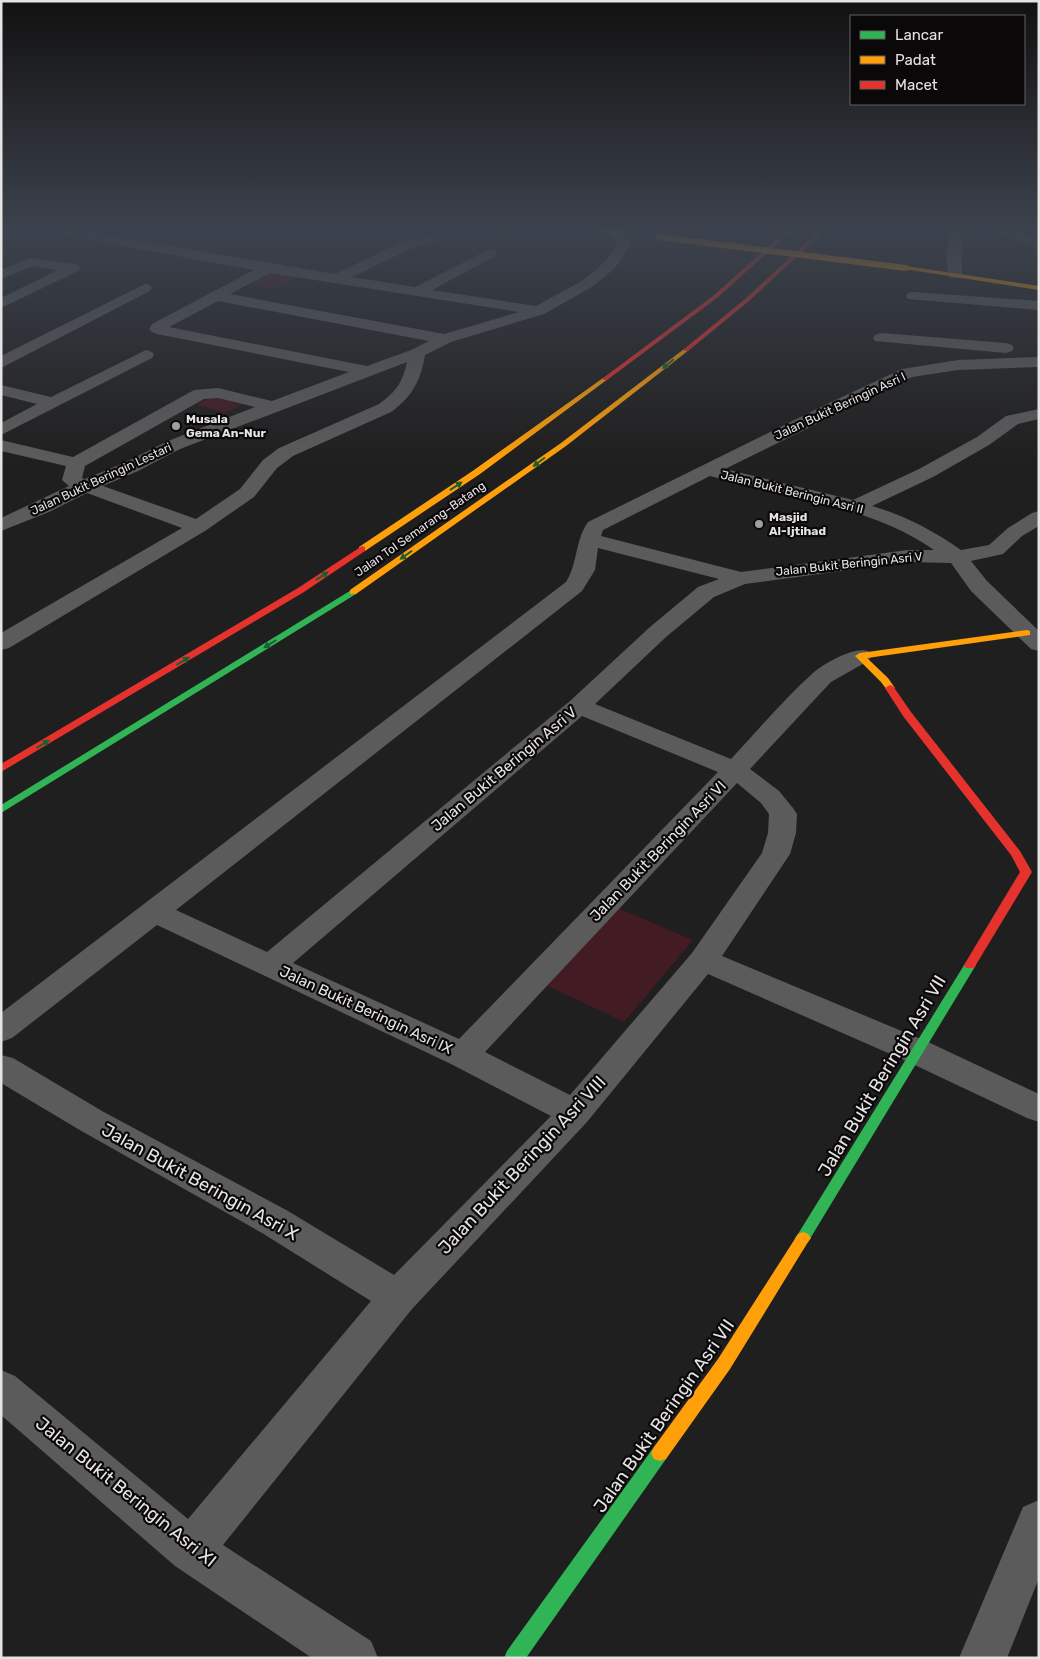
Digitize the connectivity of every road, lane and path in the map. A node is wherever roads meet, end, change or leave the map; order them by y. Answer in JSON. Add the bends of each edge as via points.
{"nodes":[{"id":1,"x":110,"y":306,"type":"edge"},
{"id":2,"x":197,"y":306,"type":"edge"},
{"id":3,"x":272,"y":306,"type":"edge"},
{"id":4,"x":510,"y":306,"type":"edge"},
{"id":5,"x":548,"y":306,"type":"edge"},
{"id":6,"x":702,"y":306,"type":"edge"},
{"id":7,"x":739,"y":306,"type":"edge"},
{"id":8,"x":540,"y":311,"type":"junction"},
{"id":9,"x":881,"y":338,"type":"dead end"},
{"id":10,"x":445,"y":339,"type":"junction"},
{"id":11,"x":959,"y":345,"type":"junction"},
{"id":12,"x":417,"y":353,"type":"junction"},
{"id":13,"x":146,"y":354,"type":"dead end"},
{"id":14,"x":1039,"y":355,"type":"edge"},
{"id":15,"x":1039,"y":362,"type":"edge"},
{"id":16,"x":1,"y":363,"type":"edge"},
{"id":17,"x":958,"y":365,"type":"junction"},
{"id":18,"x":368,"y":372,"type":"junction"},
{"id":19,"x":1,"y":390,"type":"edge"},
{"id":20,"x":52,"y":403,"type":"junction"},
{"id":21,"x":273,"y":406,"type":"junction"},
{"id":22,"x":1039,"y":414,"type":"edge"},
{"id":23,"x":1,"y":430,"type":"edge"},
{"id":24,"x":1,"y":445,"type":"edge"},
{"id":25,"x":76,"y":463,"type":"junction"},
{"id":26,"x":707,"y":470,"type":"junction"},
{"id":27,"x":85,"y":486,"type":"junction"},
{"id":28,"x":853,"y":507,"type":"junction"},
{"id":29,"x":1039,"y":517,"type":"edge"},
{"id":30,"x":1,"y":525,"type":"edge"},
{"id":31,"x":198,"y":527,"type":"junction"},
{"id":32,"x":589,"y":539,"type":"junction"},
{"id":33,"x":957,"y":557,"type":"junction"},
{"id":34,"x":741,"y":578,"type":"junction"},
{"id":35,"x":1033,"y":639,"type":"edge"},
{"id":36,"x":1,"y":643,"type":"edge"},
{"id":37,"x":860,"y":656,"type":"junction"},
{"id":38,"x":579,"y":706,"type":"junction"},
{"id":39,"x":1,"y":769,"type":"edge"},
{"id":40,"x":736,"y":770,"type":"junction"},
{"id":41,"x":1,"y":810,"type":"edge"},
{"id":42,"x":155,"y":912,"type":"junction"},
{"id":43,"x":703,"y":960,"type":"junction"},
{"id":44,"x":270,"y":966,"type":"junction"},
{"id":45,"x":1,"y":1030,"type":"edge"},
{"id":46,"x":916,"y":1050,"type":"junction"},
{"id":47,"x":463,"y":1055,"type":"junction"},
{"id":48,"x":1,"y":1067,"type":"edge"},
{"id":49,"x":1039,"y":1109,"type":"edge"},
{"id":50,"x":575,"y":1113,"type":"junction"},
{"id":51,"x":398,"y":1297,"type":"junction"},
{"id":52,"x":1,"y":1389,"type":"edge"},
{"id":53,"x":1039,"y":1522,"type":"edge"},
{"id":54,"x":191,"y":1550,"type":"junction"},
{"id":55,"x":354,"y":1658,"type":"edge"},
{"id":56,"x":514,"y":1658,"type":"edge"},
{"id":57,"x":983,"y":1658,"type":"edge"}],
"edges":[{"from":1,"to":16,"type":"street"},
{"from":2,"to":18,"type":"street","via":[[158,327],[158,330]]},
{"from":3,"to":10,"type":"street"},
{"from":4,"to":8,"type":"street"},
{"from":5,"to":8,"type":"street","name":"Jalan Bukit Beringin Lestari"},
{"from":39,"to":6,"type":"main road","name":"Jalan Tol Semarang–Batang","one_way":true,"via":[[301,590],[477,472]]},
{"from":7,"to":41,"type":"main road","name":"Jalan Tol Semarang–Batang","one_way":true,"via":[[674,360],[516,479],[337,602]]},
{"from":8,"to":10,"type":"street","name":"Jalan Bukit Beringin Lestari"},
{"from":9,"to":11,"type":"street"},
{"from":10,"to":12,"type":"street","name":"Jalan Bukit Beringin Lestari"},
{"from":11,"to":14,"type":"street"},
{"from":11,"to":17,"type":"street"},
{"from":12,"to":18,"type":"street","name":"Jalan Bukit Beringin Lestari"},
{"from":12,"to":31,"type":"street","via":[[414,372],[398,399],[286,452],[270,464],[247,493]]},
{"from":13,"to":20,"type":"street"},
{"from":15,"to":17,"type":"street","name":"Jalan Bukit Beringin Asri I"},
{"from":17,"to":26,"type":"street","name":"Jalan Bukit Beringin Asri I","via":[[920,370],[896,378]]},
{"from":18,"to":21,"type":"street","name":"Jalan Bukit Beringin Lestari"},
{"from":19,"to":20,"type":"street"},
{"from":20,"to":23,"type":"street"},
{"from":21,"to":25,"type":"street","via":[[218,393],[200,394]]},
{"from":21,"to":27,"type":"street","name":"Jalan Bukit Beringin Lestari","via":[[174,445]]},
{"from":22,"to":28,"type":"street","via":[[1012,420],[983,441],[926,473]]},
{"from":24,"to":25,"type":"street"},
{"from":25,"to":27,"type":"street","via":[[72,480]]},
{"from":26,"to":28,"type":"street","name":"Jalan Bukit Beringin Asri II"},
{"from":26,"to":32,"type":"street","name":"Jalan Bukit Beringin Asri I","via":[[595,526]]},
{"from":27,"to":30,"type":"street","name":"Jalan Bukit Beringin Lestari"},
{"from":27,"to":31,"type":"street"},
{"from":28,"to":33,"type":"street","name":"Jalan Bukit Beringin Asri II","via":[[917,531]]},
{"from":29,"to":33,"type":"street","name":"Jalan Bukit Beringin Asri V","via":[[1015,532],[996,550]]},
{"from":31,"to":36,"type":"street"},
{"from":32,"to":34,"type":"street","name":"Jalan Bukit Beringin Asri V"},
{"from":32,"to":42,"type":"street","via":[[584,570],[574,586]]},
{"from":33,"to":34,"type":"street","name":"Jalan Bukit Beringin Asri V","via":[[908,556]]},
{"from":33,"to":35,"type":"street","name":"Jalan Bukit Beringin Asri II","via":[[980,586]]},
{"from":34,"to":38,"type":"street","name":"Jalan Bukit Beringin Asri V","via":[[706,592]]},
{"from":35,"to":37,"type":"main road"},
{"from":37,"to":40,"type":"street","name":"Jalan Bukit Beringin Asri VI","via":[[823,677]]},
{"from":37,"to":46,"type":"main road","name":"Jalan Bukit Beringin Asri VII","via":[[885,680],[907,714],[1016,854],[1026,872]]},
{"from":38,"to":40,"type":"street","name":"Jalan Bukit Beringin Asri VIII"},
{"from":38,"to":44,"type":"street","name":"Jalan Bukit Beringin Asri V"},
{"from":40,"to":43,"type":"street","name":"Jalan Bukit Beringin Asri VIII","via":[[770,798],[783,814],[782,833],[776,854]]},
{"from":40,"to":47,"type":"street","name":"Jalan Bukit Beringin Asri VI"},
{"from":42,"to":44,"type":"street","name":"Jalan Bukit Beringin Asri IX"},
{"from":42,"to":45,"type":"street"},
{"from":43,"to":46,"type":"street"},
{"from":43,"to":50,"type":"street","name":"Jalan Bukit Beringin Asri VIII"},
{"from":44,"to":47,"type":"street","name":"Jalan Bukit Beringin Asri IX"},
{"from":46,"to":49,"type":"street"},
{"from":46,"to":56,"type":"main road","name":"Jalan Bukit Beringin Asri VII","via":[[724,1364]]},
{"from":47,"to":50,"type":"street","name":"Jalan Bukit Beringin Asri IX"},
{"from":48,"to":51,"type":"street","name":"Jalan Bukit Beringin Asri X","via":[[276,1222]]},
{"from":50,"to":51,"type":"street","name":"Jalan Bukit Beringin Asri VIII"},
{"from":51,"to":54,"type":"street","name":"Jalan Bukit Beringin Asri VIII"},
{"from":52,"to":54,"type":"street","name":"Jalan Bukit Beringin Asri XI"},
{"from":53,"to":57,"type":"street"},
{"from":54,"to":55,"type":"street","name":"Jalan Bukit Beringin Asri XI"}]}
